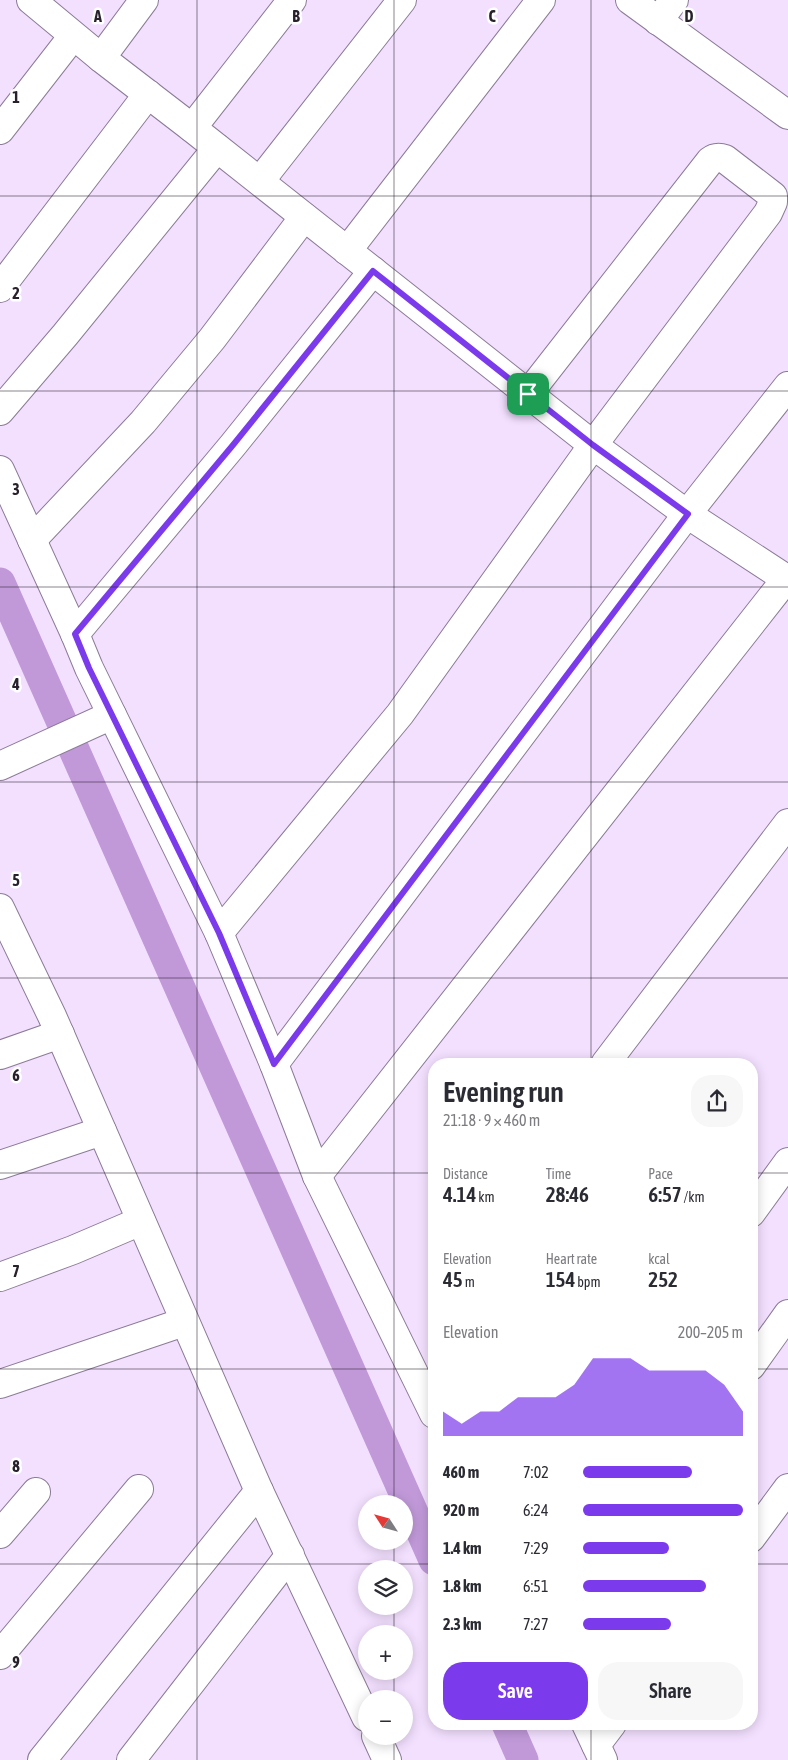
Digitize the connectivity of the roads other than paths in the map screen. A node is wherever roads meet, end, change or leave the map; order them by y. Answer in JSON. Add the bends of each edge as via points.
{"nodes":[{"id":1,"x":31,"y":0,"type":"edge"},
{"id":2,"x":144,"y":0,"type":"edge"},
{"id":3,"x":292,"y":0,"type":"edge"},
{"id":4,"x":402,"y":0,"type":"edge"},
{"id":5,"x":541,"y":0,"type":"edge"},
{"id":6,"x":630,"y":0,"type":"edge"},
{"id":7,"x":666,"y":10,"type":"edge"},
{"id":8,"x":74,"y":36,"type":"junction"},
{"id":9,"x":101,"y":58,"type":"junction"},
{"id":10,"x":148,"y":94,"type":"junction"},
{"id":11,"x":788,"y":115,"type":"edge"},
{"id":12,"x":192,"y":128,"type":"junction"},
{"id":13,"x":0,"y":130,"type":"edge"},
{"id":14,"x":218,"y":148,"type":"junction"},
{"id":15,"x":260,"y":181,"type":"junction"},
{"id":16,"x":304,"y":217,"type":"junction"},
{"id":17,"x":347,"y":250,"type":"junction"},
{"id":18,"x":373,"y":271,"type":"junction"},
{"id":19,"x":0,"y":288,"type":"edge"},
{"id":20,"x":788,"y":386,"type":"edge"},
{"id":21,"x":528,"y":394,"type":"junction"},
{"id":22,"x":0,"y":411,"type":"edge"},
{"id":23,"x":593,"y":445,"type":"junction"},
{"id":24,"x":0,"y":470,"type":"edge"},
{"id":25,"x":688,"y":514,"type":"junction"},
{"id":26,"x":32,"y":540,"type":"junction"},
{"id":27,"x":787,"y":580,"type":"edge"},
{"id":28,"x":75,"y":634,"type":"junction"},
{"id":29,"x":112,"y":715,"type":"junction"},
{"id":30,"x":0,"y":766,"type":"edge"},
{"id":31,"x":788,"y":823,"type":"edge"},
{"id":32,"x":0,"y":908,"type":"edge"},
{"id":33,"x":219,"y":933,"type":"junction"},
{"id":34,"x":8,"y":945,"type":"edge"},
{"id":35,"x":60,"y":1034,"type":"junction"},
{"id":36,"x":0,"y":1055,"type":"edge"},
{"id":37,"x":610,"y":1058,"type":"edge"},
{"id":38,"x":274,"y":1064,"type":"junction"},
{"id":39,"x":102,"y":1130,"type":"junction"},
{"id":40,"x":788,"y":1162,"type":"edge"},
{"id":41,"x":0,"y":1165,"type":"edge"},
{"id":42,"x":317,"y":1176,"type":"junction"},
{"id":43,"x":758,"y":1203,"type":"edge"},
{"id":44,"x":141,"y":1221,"type":"junction"},
{"id":45,"x":0,"y":1277,"type":"edge"},
{"id":46,"x":788,"y":1314,"type":"edge"},
{"id":47,"x":184,"y":1322,"type":"junction"},
{"id":48,"x":758,"y":1356,"type":"edge"},
{"id":49,"x":0,"y":1384,"type":"edge"},
{"id":50,"x":428,"y":1402,"type":"edge"},
{"id":51,"x":788,"y":1488,"type":"edge"},
{"id":52,"x":139,"y":1489,"type":"dead end"},
{"id":53,"x":259,"y":1491,"type":"junction"},
{"id":54,"x":36,"y":1492,"type":"dead end"},
{"id":55,"x":758,"y":1529,"type":"edge"},
{"id":56,"x":0,"y":1534,"type":"edge"},
{"id":57,"x":290,"y":1555,"type":"junction"},
{"id":58,"x":0,"y":1655,"type":"edge"},
{"id":59,"x":358,"y":1700,"type":"edge"},
{"id":60,"x":607,"y":1730,"type":"edge"},
{"id":61,"x":595,"y":1743,"type":"edge"},
{"id":62,"x":380,"y":1745,"type":"edge"},
{"id":63,"x":42,"y":1760,"type":"edge"},
{"id":64,"x":131,"y":1760,"type":"edge"},
{"id":65,"x":387,"y":1760,"type":"edge"}],
"edges":[{"from":1,"to":8,"type":"street"},
{"from":2,"to":9,"type":"street"},
{"from":3,"to":12,"type":"street"},
{"from":4,"to":15,"type":"street"},
{"from":5,"to":17,"type":"street"},
{"from":6,"to":7,"type":"street"},
{"from":7,"to":11,"type":"street"},
{"from":8,"to":9,"type":"street"},
{"from":8,"to":13,"type":"street"},
{"from":9,"to":10,"type":"street"},
{"from":10,"to":12,"type":"street"},
{"from":10,"to":19,"type":"street"},
{"from":12,"to":14,"type":"street"},
{"from":14,"to":15,"type":"street"},
{"from":14,"to":22,"type":"street"},
{"from":15,"to":16,"type":"street"},
{"from":16,"to":17,"type":"street"},
{"from":16,"to":26,"type":"street","via":[[212,339],[143,422]]},
{"from":17,"to":18,"type":"street"},
{"from":18,"to":21,"type":"street"},
{"from":18,"to":28,"type":"street"},
{"from":20,"to":25,"type":"street"},
{"from":21,"to":23,"type":"street"},
{"from":21,"to":23,"type":"street","via":[[710,161],[720,157],[725,159],[768,192],[773,196],[768,213]]},
{"from":23,"to":25,"type":"street"},
{"from":23,"to":33,"type":"street","via":[[400,714]]},
{"from":24,"to":26,"type":"street"},
{"from":25,"to":27,"type":"street"},
{"from":25,"to":38,"type":"street"},
{"from":26,"to":28,"type":"street"},
{"from":27,"to":42,"type":"street"},
{"from":28,"to":29,"type":"street"},
{"from":29,"to":30,"type":"street"},
{"from":29,"to":33,"type":"street"},
{"from":31,"to":37,"type":"street"},
{"from":32,"to":34,"type":"street"},
{"from":33,"to":38,"type":"street"},
{"from":34,"to":35,"type":"street"},
{"from":35,"to":36,"type":"street"},
{"from":35,"to":39,"type":"street"},
{"from":38,"to":42,"type":"street"},
{"from":39,"to":41,"type":"street"},
{"from":39,"to":44,"type":"street"},
{"from":40,"to":43,"type":"street"},
{"from":42,"to":50,"type":"street"},
{"from":44,"to":45,"type":"street"},
{"from":44,"to":47,"type":"street"},
{"from":46,"to":48,"type":"street"},
{"from":47,"to":49,"type":"street"},
{"from":47,"to":53,"type":"street"},
{"from":51,"to":55,"type":"street"},
{"from":52,"to":58,"type":"street"},
{"from":53,"to":57,"type":"street"},
{"from":53,"to":63,"type":"street"},
{"from":54,"to":56,"type":"street"},
{"from":57,"to":59,"type":"street"},
{"from":57,"to":64,"type":"street"},
{"from":60,"to":61,"type":"street"},
{"from":62,"to":65,"type":"street"}]}
